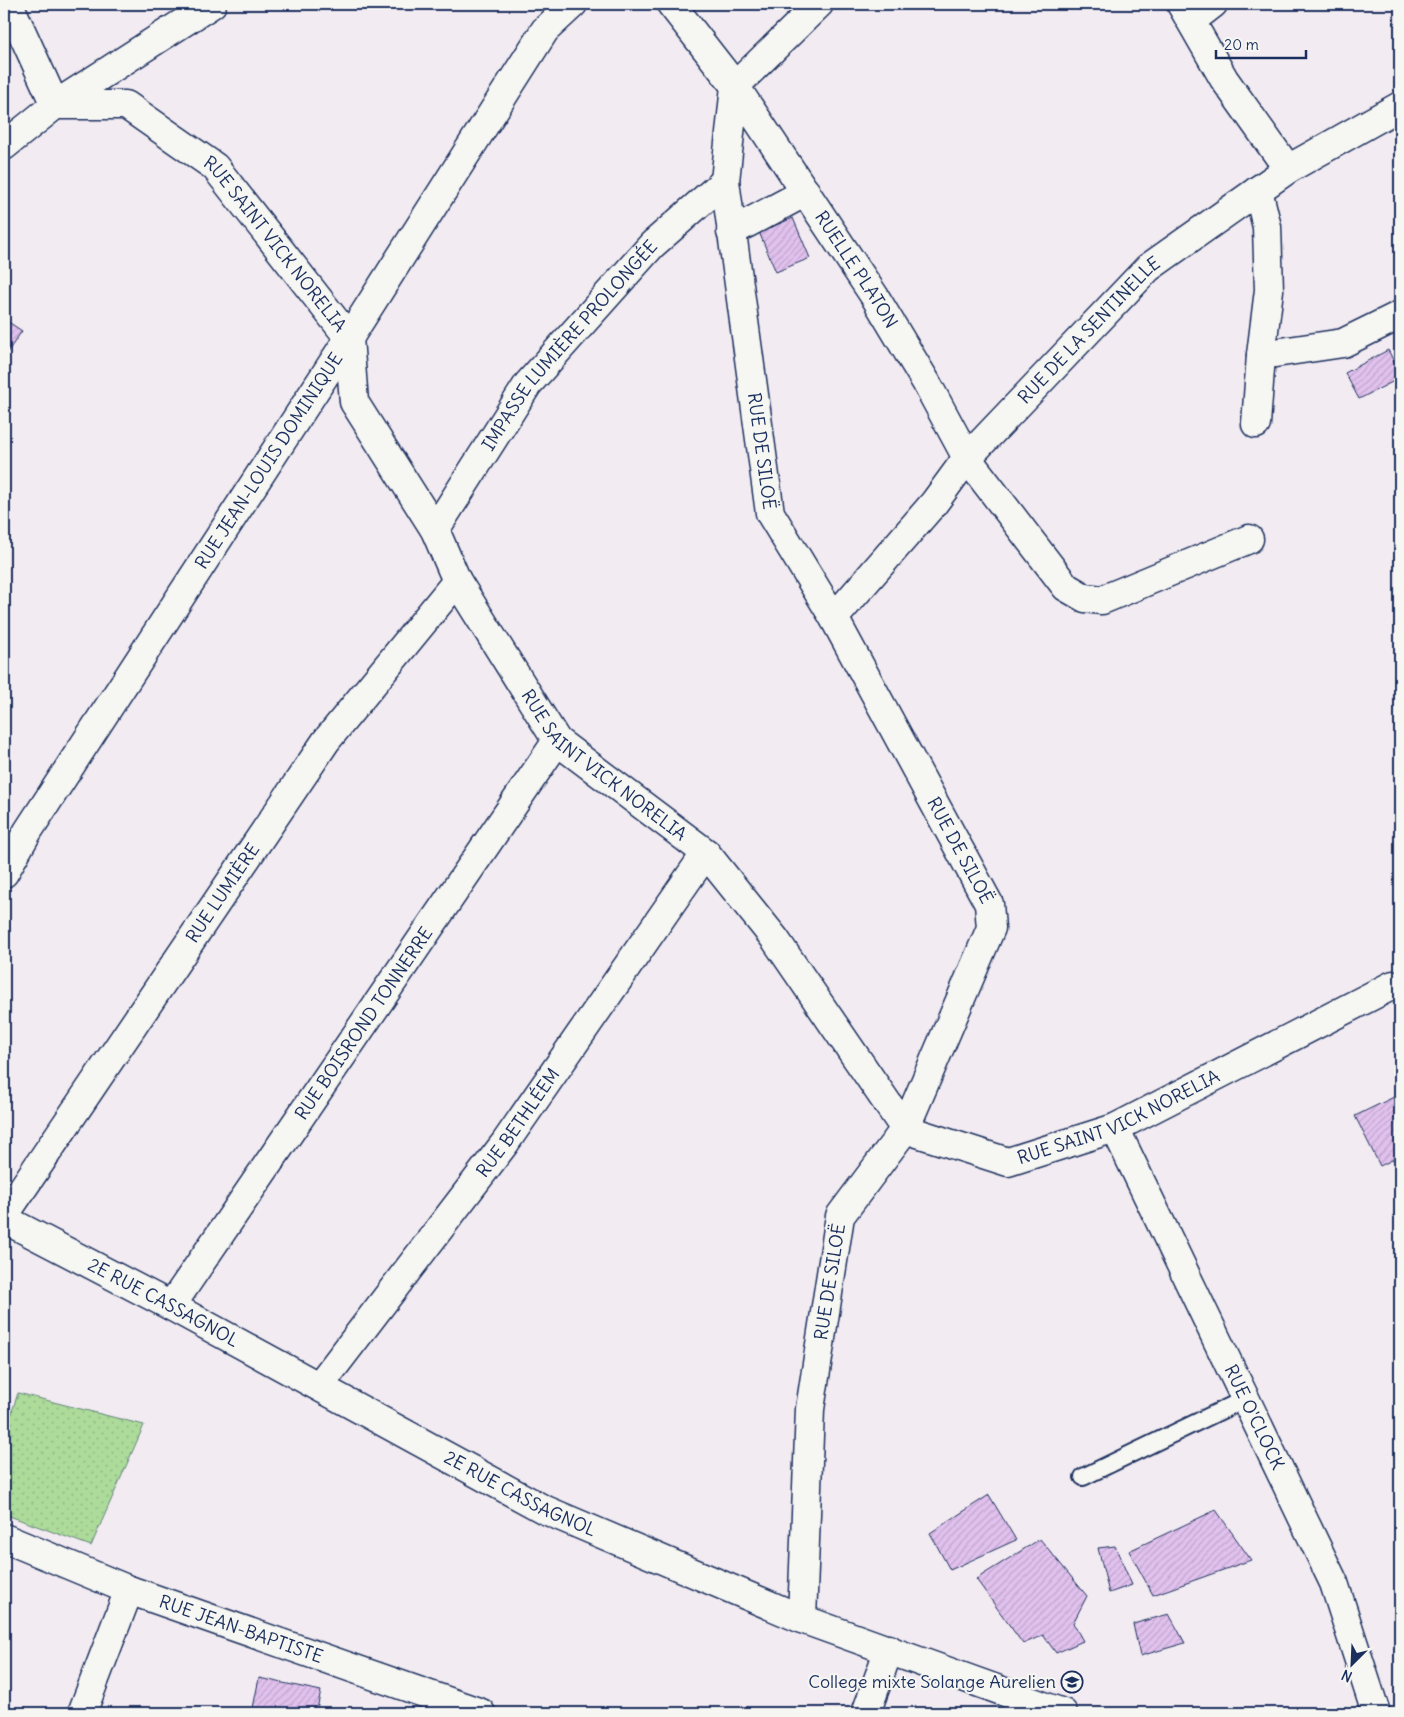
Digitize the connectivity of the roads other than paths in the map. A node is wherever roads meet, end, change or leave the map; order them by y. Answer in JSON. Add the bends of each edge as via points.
{"nodes":[{"id":1,"x":9,"y":4,"type":"edge"},
{"id":2,"x":212,"y":4,"type":"edge"},
{"id":3,"x":573,"y":4,"type":"edge"},
{"id":4,"x":671,"y":4,"type":"edge"},
{"id":5,"x":819,"y":4,"type":"edge"},
{"id":6,"x":1214,"y":4,"type":"edge"},
{"id":7,"x":1186,"y":12,"type":"edge"},
{"id":8,"x":735,"y":86,"type":"junction"},
{"id":9,"x":55,"y":105,"type":"junction"},
{"id":10,"x":1400,"y":106,"type":"edge"},
{"id":11,"x":4,"y":146,"type":"edge"},
{"id":12,"x":1288,"y":168,"type":"junction"},
{"id":13,"x":724,"y":181,"type":"junction"},
{"id":14,"x":1258,"y":190,"type":"junction"},
{"id":15,"x":806,"y":192,"type":"junction"},
{"id":16,"x":732,"y":232,"type":"junction"},
{"id":17,"x":1400,"y":316,"type":"edge"},
{"id":18,"x":349,"y":338,"type":"junction"},
{"id":19,"x":1261,"y":355,"type":"junction"},
{"id":20,"x":1256,"y":424,"type":"dead end"},
{"id":21,"x":967,"y":458,"type":"junction"},
{"id":22,"x":435,"y":530,"type":"junction"},
{"id":23,"x":1249,"y":539,"type":"dead end"},
{"id":24,"x":457,"y":582,"type":"junction"},
{"id":25,"x":834,"y":618,"type":"junction"},
{"id":26,"x":558,"y":741,"type":"junction"},
{"id":27,"x":706,"y":853,"type":"junction"},
{"id":28,"x":4,"y":873,"type":"edge"},
{"id":29,"x":1400,"y":987,"type":"edge"},
{"id":30,"x":1115,"y":1128,"type":"junction"},
{"id":31,"x":906,"y":1129,"type":"junction"},
{"id":32,"x":4,"y":1217,"type":"edge"},
{"id":33,"x":171,"y":1306,"type":"junction"},
{"id":34,"x":319,"y":1386,"type":"junction"},
{"id":35,"x":1245,"y":1399,"type":"junction"},
{"id":36,"x":1084,"y":1477,"type":"dead end"},
{"id":37,"x":4,"y":1538,"type":"edge"},
{"id":38,"x":129,"y":1590,"type":"junction"},
{"id":39,"x":802,"y":1618,"type":"junction"},
{"id":40,"x":889,"y":1648,"type":"junction"},
{"id":41,"x":82,"y":1713,"type":"edge"},
{"id":42,"x":481,"y":1713,"type":"edge"},
{"id":43,"x":866,"y":1713,"type":"edge"},
{"id":44,"x":1063,"y":1713,"type":"edge"},
{"id":45,"x":1376,"y":1713,"type":"edge"}],
"edges":[{"from":1,"to":9,"type":"street"},
{"from":2,"to":9,"type":"street"},
{"from":3,"to":18,"type":"street","name":"RUE JEAN-LOUIS DOMINIQUE","via":[[544,30]]},
{"from":4,"to":8,"type":"street","name":"RUELLE PLATON"},
{"from":5,"to":8,"type":"street"},
{"from":6,"to":7,"type":"street"},
{"from":7,"to":12,"type":"street","via":[[1224,79]]},
{"from":8,"to":13,"type":"street","name":"RUE DE SILOË"},
{"from":8,"to":15,"type":"street","name":"RUELLE PLATON"},
{"from":9,"to":11,"type":"street"},
{"from":9,"to":18,"type":"street","name":"RUE SAINT VICK NORELIA","via":[[126,105],[215,166]]},
{"from":10,"to":12,"type":"street","name":"RUE DE LA SENTINELLE"},
{"from":12,"to":14,"type":"street","name":"RUE DE LA SENTINELLE"},
{"from":13,"to":16,"type":"street","name":"RUE DE SILOË"},
{"from":13,"to":22,"type":"street","name":"IMPASSE LUMIÈRE PROLONGÉE","via":[[652,245],[528,384]]},
{"from":14,"to":19,"type":"street","via":[[1267,227],[1269,290]]},
{"from":14,"to":21,"type":"street","name":"RUE DE LA SENTINELLE","via":[[1148,268]]},
{"from":15,"to":16,"type":"street"},
{"from":15,"to":21,"type":"street","name":"RUELLE PLATON","via":[[906,348]]},
{"from":16,"to":25,"type":"street","name":"RUE DE SILOË","via":[[770,513]]},
{"from":17,"to":19,"type":"street","via":[[1343,343]]},
{"from":18,"to":22,"type":"street","name":"RUE SAINT VICK NORELIA","via":[[354,402]]},
{"from":18,"to":28,"type":"street","name":"RUE JEAN-LOUIS DOMINIQUE","via":[[28,831]]},
{"from":19,"to":20,"type":"street"},
{"from":21,"to":23,"type":"street","name":"RUELLE PLATON","via":[[1066,587],[1085,598],[1102,600]]},
{"from":21,"to":25,"type":"street","name":"RUE DE LA SENTINELLE","via":[[934,503]]},
{"from":22,"to":24,"type":"street","name":"RUE SAINT VICK NORELIA"},
{"from":24,"to":26,"type":"street","name":"RUE SAINT VICK NORELIA"},
{"from":24,"to":32,"type":"street","name":"RUE LUMIÈRE","via":[[326,742]]},
{"from":25,"to":31,"type":"street","name":"RUE DE SILOË","via":[[989,904],[992,928]]},
{"from":26,"to":27,"type":"street","name":"RUE SAINT VICK NORELIA"},
{"from":26,"to":33,"type":"street","name":"RUE BOISROND TONNERRE"},
{"from":27,"to":31,"type":"street","name":"RUE SAINT VICK NORELIA","via":[[774,939]]},
{"from":27,"to":34,"type":"street","name":"RUE BETHLÉEM","via":[[505,1143]]},
{"from":29,"to":30,"type":"street","name":"RUE SAINT VICK NORELIA","via":[[1393,985]]},
{"from":30,"to":31,"type":"street","name":"RUE SAINT VICK NORELIA","via":[[1008,1162]]},
{"from":30,"to":35,"type":"street","name":"RUE O'CLOCK"},
{"from":31,"to":39,"type":"street","name":"RUE DE SILOË","via":[[840,1216],[810,1409]]},
{"from":32,"to":33,"type":"street","name":"2E RUE CASSAGNOL"},
{"from":33,"to":34,"type":"street","name":"2E RUE CASSAGNOL"},
{"from":34,"to":39,"type":"street","name":"2E RUE CASSAGNOL","via":[[543,1509]]},
{"from":35,"to":36,"type":"lane"},
{"from":35,"to":45,"type":"street","name":"RUE O'CLOCK","via":[[1334,1583]]},
{"from":37,"to":38,"type":"street","name":"RUE JEAN-BAPTISTE"},
{"from":38,"to":41,"type":"street"},
{"from":38,"to":42,"type":"street","name":"RUE JEAN-BAPTISTE"},
{"from":39,"to":40,"type":"street","name":"2E RUE CASSAGNOL"},
{"from":40,"to":43,"type":"street"},
{"from":40,"to":44,"type":"street","name":"2E RUE CASSAGNOL"}]}
